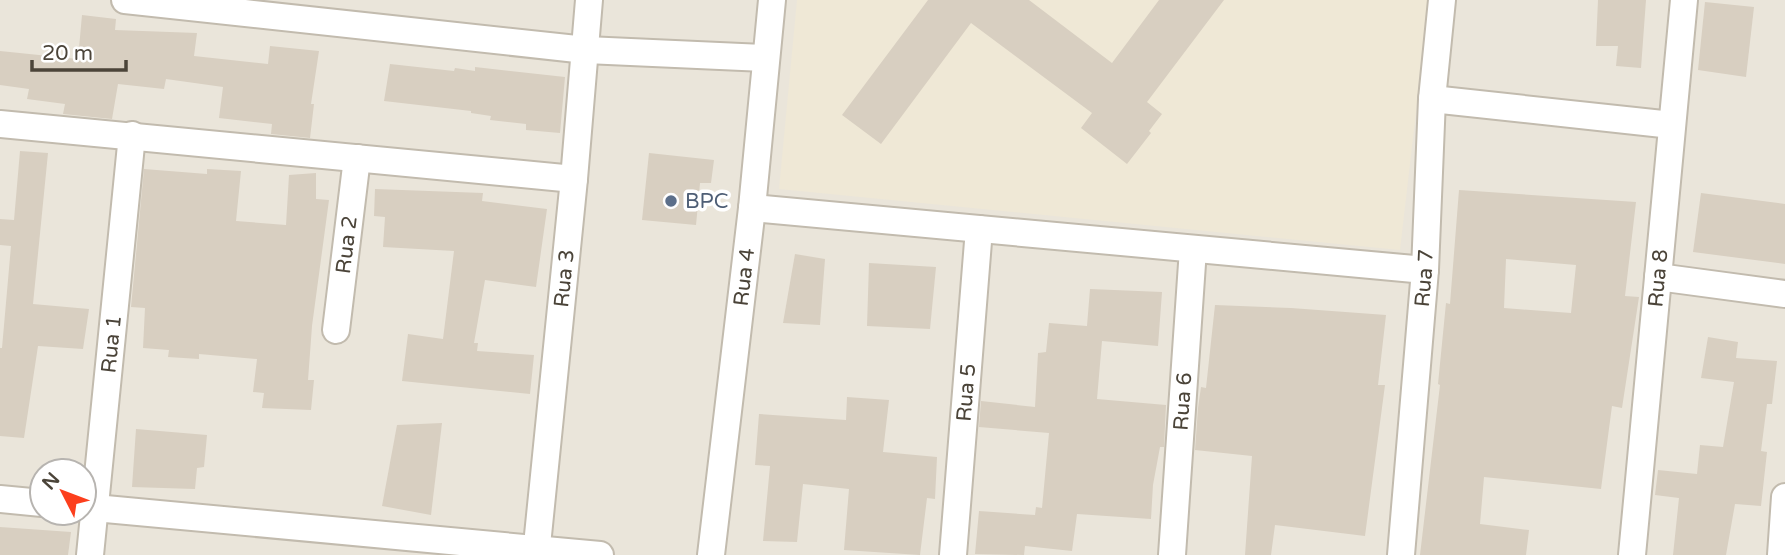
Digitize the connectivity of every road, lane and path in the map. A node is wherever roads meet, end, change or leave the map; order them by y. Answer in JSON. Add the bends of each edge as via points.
{"nodes":[{"id":1,"x":125,"y":0,"type":"edge"},
{"id":2,"x":589,"y":0,"type":"edge"},
{"id":3,"x":767,"y":0,"type":"edge"},
{"id":4,"x":1443,"y":0,"type":"edge"},
{"id":5,"x":1684,"y":0,"type":"edge"},
{"id":6,"x":586,"y":50,"type":"junction"},
{"id":7,"x":766,"y":58,"type":"junction"},
{"id":8,"x":1432,"y":99,"type":"junction"},
{"id":9,"x":0,"y":124,"type":"edge"},
{"id":10,"x":1672,"y":125,"type":"junction"},
{"id":11,"x":132,"y":135,"type":"junction"},
{"id":12,"x":357,"y":158,"type":"junction"},
{"id":13,"x":574,"y":180,"type":"junction"},
{"id":14,"x":752,"y":208,"type":"junction"},
{"id":15,"x":979,"y":229,"type":"junction"},
{"id":16,"x":1193,"y":249,"type":"junction"},
{"id":17,"x":1425,"y":270,"type":"junction"},
{"id":18,"x":1658,"y":277,"type":"junction"},
{"id":19,"x":1785,"y":294,"type":"edge"},
{"id":20,"x":336,"y":330,"type":"dead end"},
{"id":21,"x":95,"y":457,"type":"edge"},
{"id":22,"x":1785,"y":497,"type":"edge"},
{"id":23,"x":0,"y":499,"type":"edge"},
{"id":24,"x":28,"y":502,"type":"edge"},
{"id":25,"x":98,"y":508,"type":"edge"},
{"id":26,"x":89,"y":527,"type":"edge"},
{"id":27,"x":536,"y":551,"type":"edge"},
{"id":28,"x":90,"y":555,"type":"edge"},
{"id":29,"x":600,"y":555,"type":"edge"},
{"id":30,"x":711,"y":555,"type":"edge"},
{"id":31,"x":953,"y":555,"type":"edge"},
{"id":32,"x":1172,"y":555,"type":"edge"},
{"id":33,"x":1401,"y":555,"type":"edge"},
{"id":34,"x":1632,"y":555,"type":"edge"},
{"id":35,"x":1780,"y":555,"type":"edge"}],
"edges":[{"from":1,"to":6,"type":"street"},
{"from":2,"to":6,"type":"street","name":"Rua 3"},
{"from":3,"to":7,"type":"street","name":"Rua 4"},
{"from":4,"to":8,"type":"street","name":"Rua 7"},
{"from":5,"to":10,"type":"street","name":"Rua 8"},
{"from":6,"to":7,"type":"street"},
{"from":6,"to":13,"type":"street","name":"Rua 3"},
{"from":7,"to":14,"type":"street","name":"Rua 4"},
{"from":8,"to":10,"type":"street"},
{"from":8,"to":17,"type":"street","name":"Rua 7"},
{"from":9,"to":11,"type":"street"},
{"from":10,"to":18,"type":"street","name":"Rua 8"},
{"from":11,"to":12,"type":"street"},
{"from":11,"to":21,"type":"street","name":"Rua 1"},
{"from":12,"to":13,"type":"street"},
{"from":12,"to":20,"type":"street","name":"Rua 2"},
{"from":13,"to":27,"type":"street","name":"Rua 3"},
{"from":14,"to":15,"type":"street"},
{"from":14,"to":30,"type":"street","name":"Rua 4"},
{"from":15,"to":16,"type":"street"},
{"from":15,"to":31,"type":"street","name":"Rua 5"},
{"from":16,"to":17,"type":"street"},
{"from":16,"to":32,"type":"street","name":"Rua 6"},
{"from":17,"to":33,"type":"street","name":"Rua 7"},
{"from":18,"to":19,"type":"street"},
{"from":18,"to":34,"type":"street","name":"Rua 8"},
{"from":22,"to":35,"type":"street"},
{"from":23,"to":24,"type":"street"},
{"from":25,"to":27,"type":"street"},
{"from":26,"to":28,"type":"street","name":"Rua 1"},
{"from":27,"to":29,"type":"street"}]}
